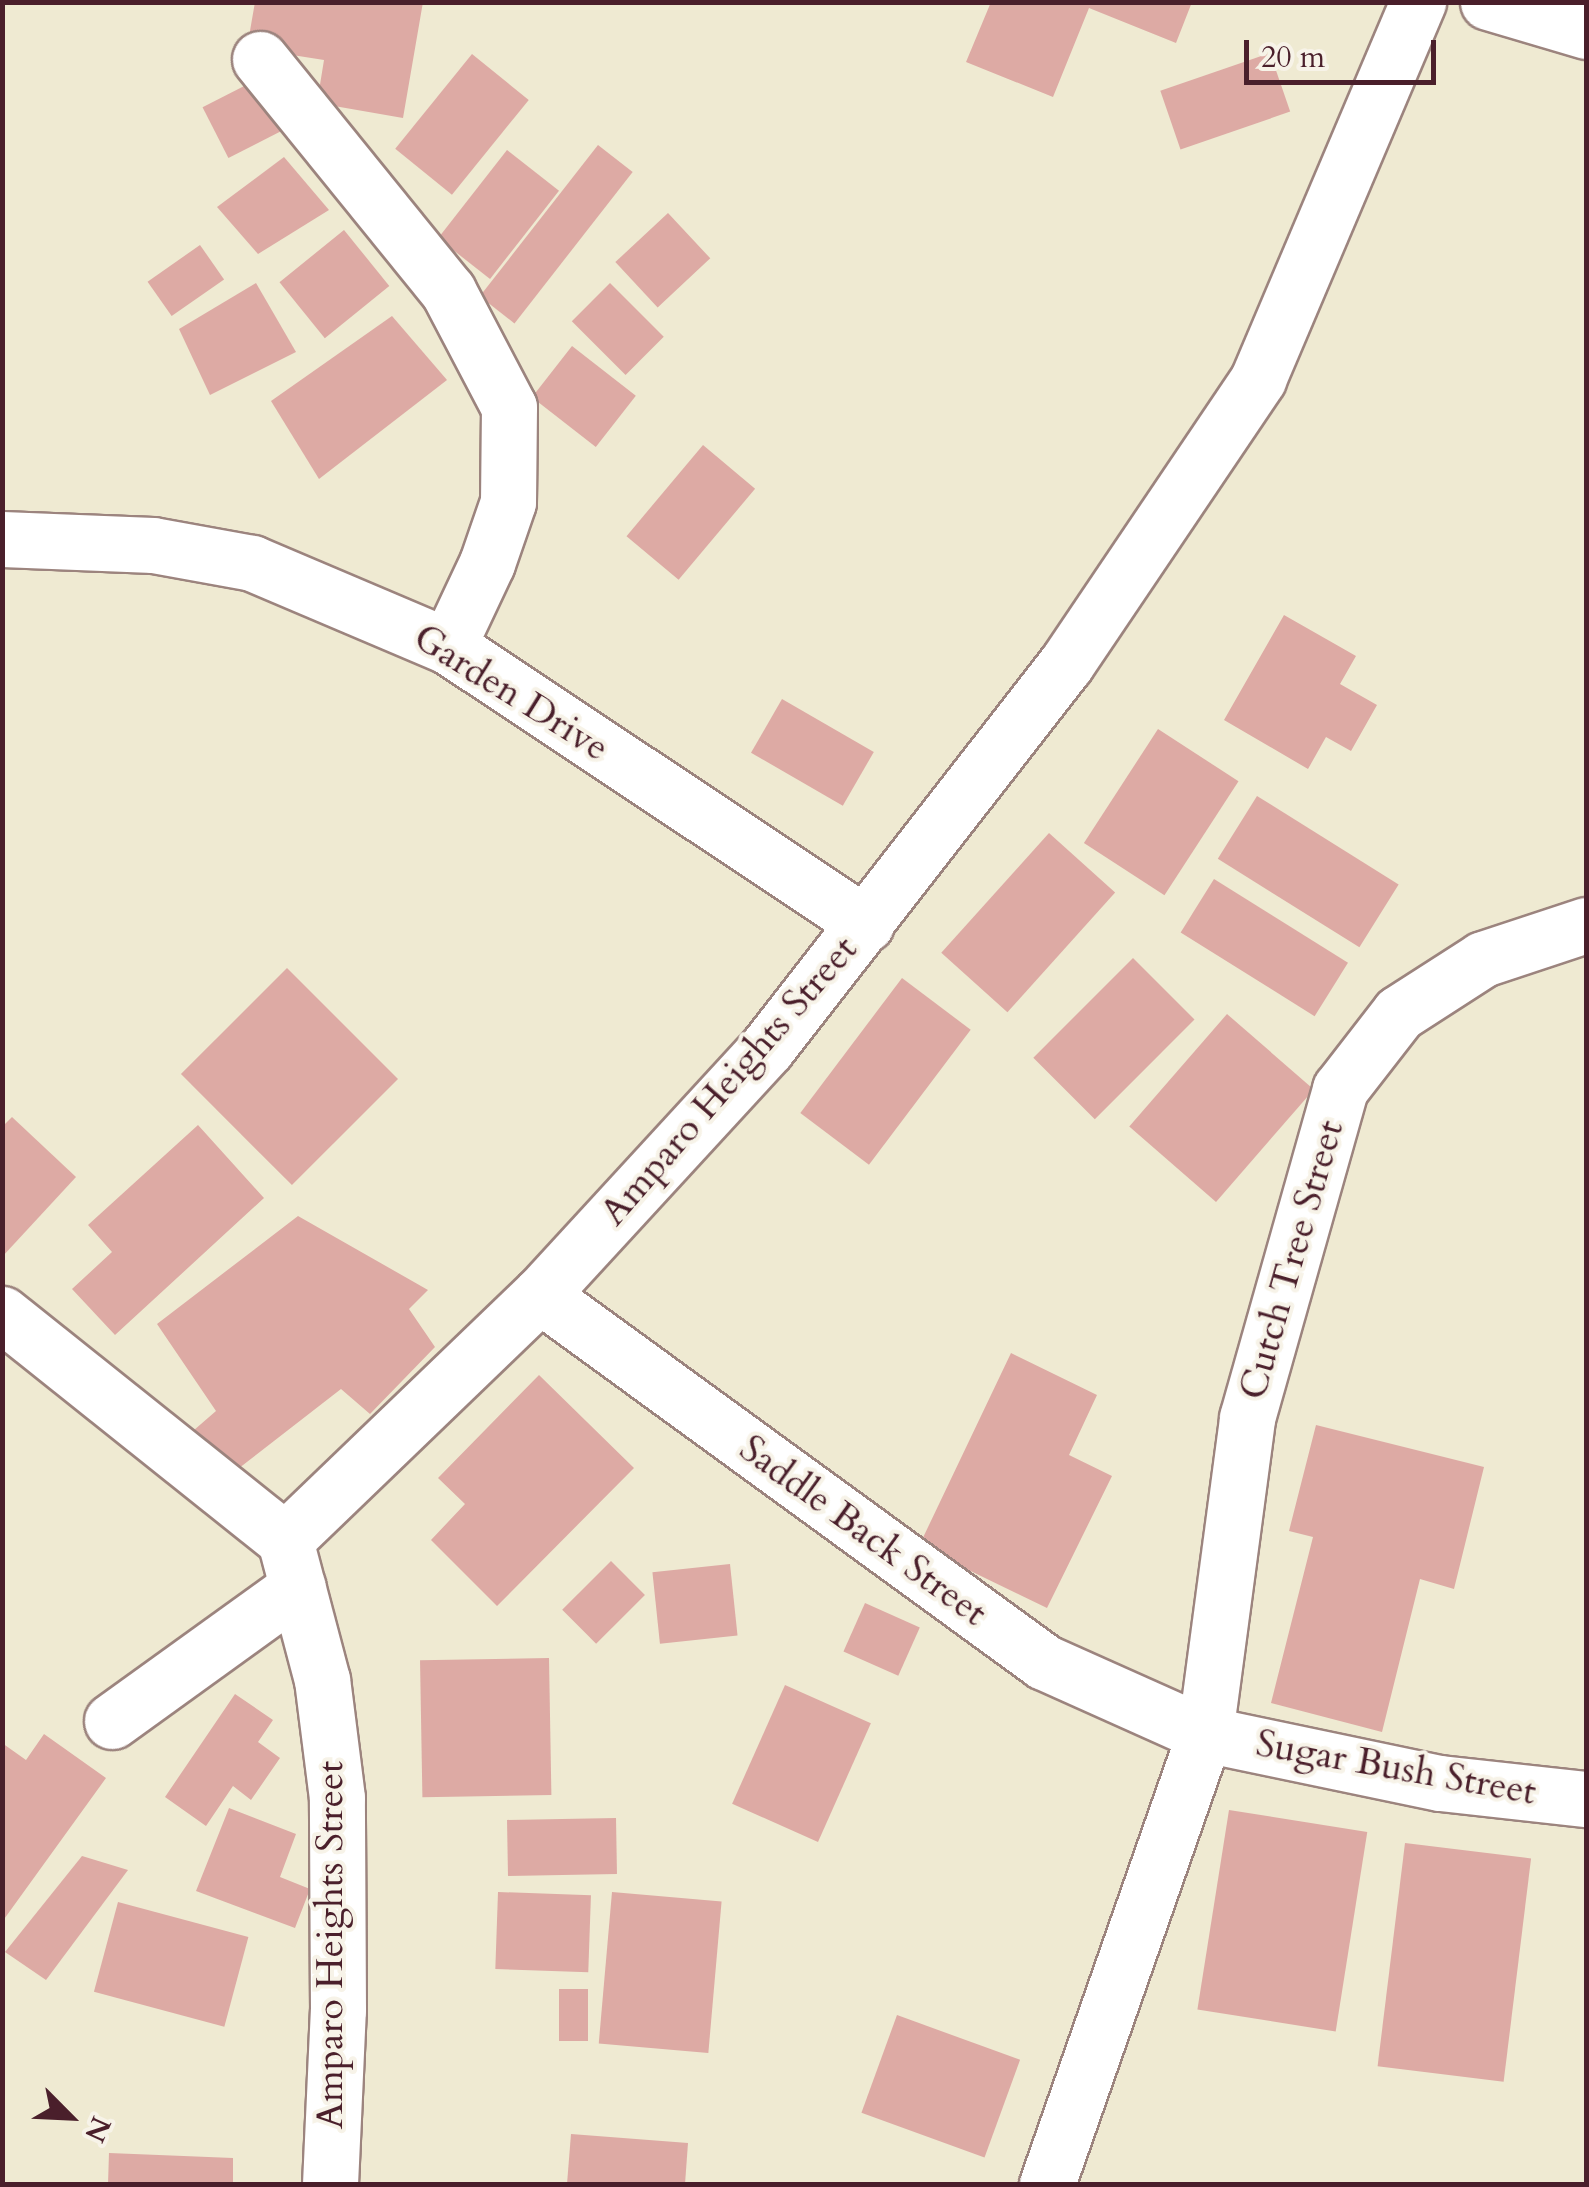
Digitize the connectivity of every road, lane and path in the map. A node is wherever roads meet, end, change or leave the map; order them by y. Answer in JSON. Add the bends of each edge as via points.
{"nodes":[{"id":1,"x":1418,"y":2,"type":"edge"},
{"id":2,"x":1488,"y":2,"type":"edge"},
{"id":3,"x":1586,"y":31,"type":"edge"},
{"id":4,"x":260,"y":59,"type":"dead end"},
{"id":5,"x":2,"y":539,"type":"edge"},
{"id":6,"x":448,"y":646,"type":"junction"},
{"id":7,"x":866,"y":924,"type":"junction"},
{"id":8,"x":1586,"y":925,"type":"edge"},
{"id":9,"x":540,"y":1295,"type":"junction"},
{"id":10,"x":2,"y":1314,"type":"edge"},
{"id":11,"x":292,"y":1564,"type":"junction"},
{"id":12,"x":112,"y":1721,"type":"dead end"},
{"id":13,"x":1205,"y":1734,"type":"junction"},
{"id":14,"x":1586,"y":1799,"type":"edge"},
{"id":15,"x":330,"y":2184,"type":"edge"},
{"id":16,"x":1047,"y":2184,"type":"edge"}],
"edges":[{"from":1,"to":7,"type":"street","name":"Amparo Heights Street","via":[[1258,379],[1066,664]]},
{"from":2,"to":3,"type":"street"},
{"from":4,"to":6,"type":"street","via":[[448,291],[510,407],[508,502]]},
{"from":5,"to":6,"type":"street","name":"Garden Drive","via":[[153,544],[252,563]]},
{"from":6,"to":7,"type":"street","name":"Garden Drive"},
{"from":7,"to":9,"type":"street","name":"Amparo Heights Street","via":[[767,1048]]},
{"from":8,"to":13,"type":"street","name":"Cutch Tree Street","via":[[1482,959],[1399,1013],[1340,1089],[1247,1418]]},
{"from":9,"to":11,"type":"street","name":"Amparo Heights Street"},
{"from":9,"to":13,"type":"street","name":"Saddle Back Street","via":[[1044,1662]]},
{"from":10,"to":11,"type":"street"},
{"from":11,"to":12,"type":"street"},
{"from":11,"to":15,"type":"street","name":"Amparo Heights Street","via":[[322,1680],[337,1798]]},
{"from":13,"to":14,"type":"street","name":"Sugar Bush Street","via":[[1440,1782]]},
{"from":13,"to":16,"type":"street","name":"Cutch Tree Street"}]}
